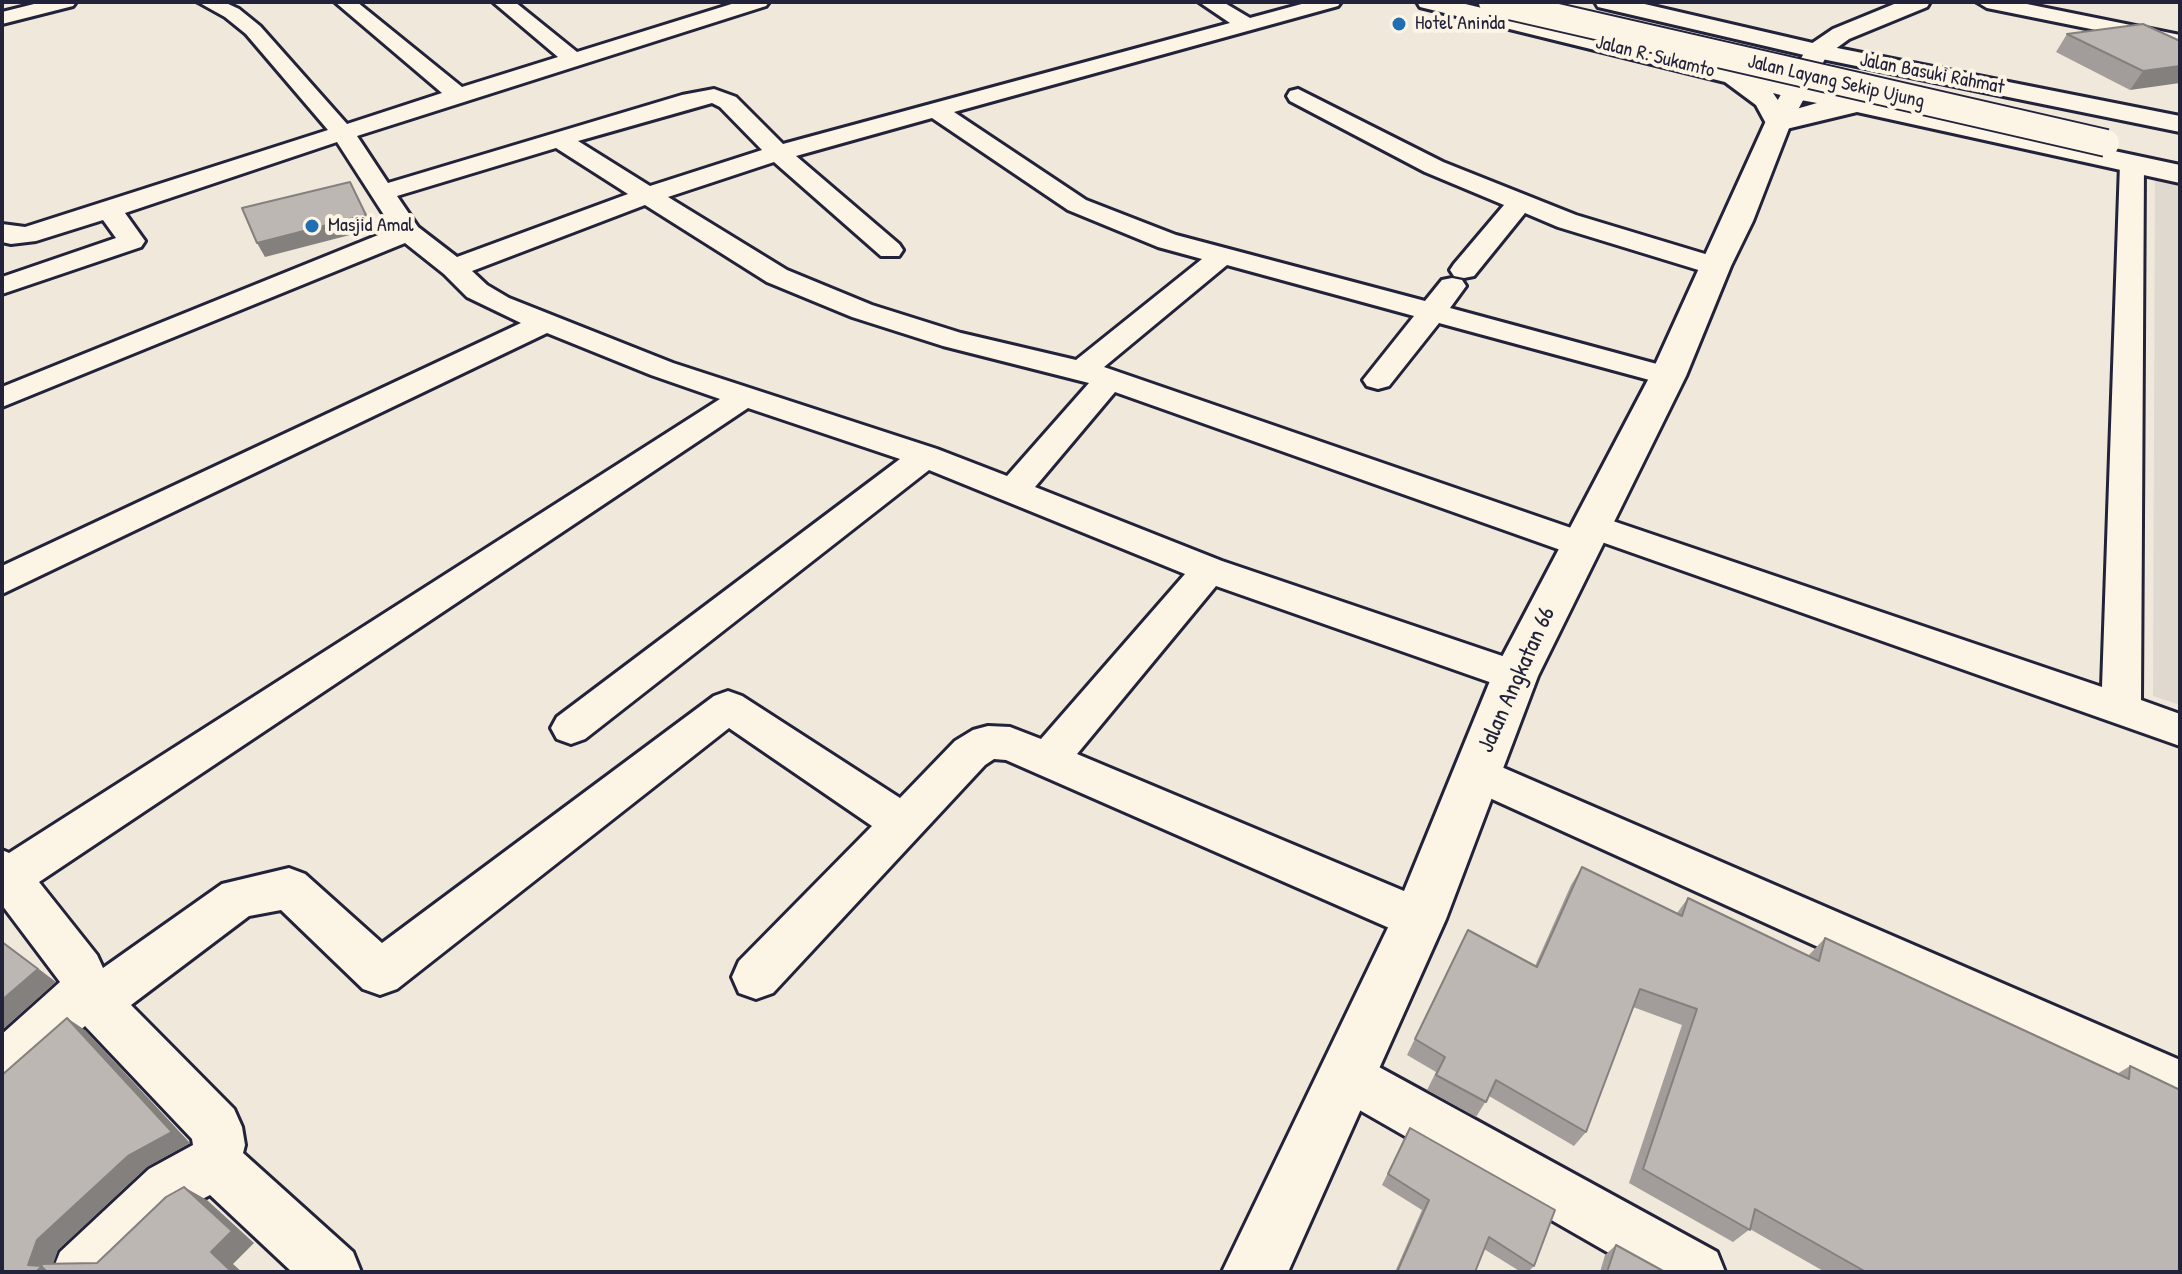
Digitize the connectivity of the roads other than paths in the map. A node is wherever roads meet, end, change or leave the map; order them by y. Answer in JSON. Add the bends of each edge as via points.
{"nodes":[{"id":1,"x":66,"y":2,"type":"edge"},
{"id":2,"x":208,"y":2,"type":"edge"},
{"id":3,"x":345,"y":2,"type":"edge"},
{"id":4,"x":503,"y":2,"type":"edge"},
{"id":5,"x":759,"y":2,"type":"edge"},
{"id":6,"x":1209,"y":2,"type":"edge"},
{"id":7,"x":1331,"y":2,"type":"edge"},
{"id":8,"x":1428,"y":2,"type":"edge"},
{"id":9,"x":1492,"y":2,"type":"edge"},
{"id":10,"x":1547,"y":2,"type":"edge"},
{"id":11,"x":1606,"y":2,"type":"edge"},
{"id":12,"x":1919,"y":2,"type":"edge"},
{"id":13,"x":1987,"y":2,"type":"edge"},
{"id":14,"x":2,"y":18,"type":"edge"},
{"id":15,"x":1683,"y":20,"type":"junction"},
{"id":16,"x":1247,"y":25,"type":"junction"},
{"id":17,"x":2176,"y":37,"type":"edge"},
{"id":18,"x":1817,"y":51,"type":"junction"},
{"id":19,"x":1635,"y":52,"type":"junction"},
{"id":20,"x":574,"y":60,"type":"junction"},
{"id":21,"x":1730,"y":75,"type":"junction"},
{"id":22,"x":1950,"y":78,"type":"junction"},
{"id":23,"x":458,"y":95,"type":"junction"},
{"id":24,"x":1298,"y":96,"type":"dead end"},
{"id":25,"x":1789,"y":103,"type":"junction"},
{"id":26,"x":934,"y":109,"type":"junction"},
{"id":27,"x":1881,"y":109,"type":"junction"},
{"id":28,"x":1917,"y":117,"type":"junction"},
{"id":29,"x":2180,"y":124,"type":"edge"},
{"id":30,"x":343,"y":133,"type":"junction"},
{"id":31,"x":2107,"y":135,"type":"junction"},
{"id":32,"x":559,"y":140,"type":"junction"},
{"id":33,"x":2180,"y":142,"type":"edge"},
{"id":34,"x":778,"y":153,"type":"junction"},
{"id":35,"x":2180,"y":158,"type":"edge"},
{"id":36,"x":2132,"y":164,"type":"junction"},
{"id":37,"x":2180,"y":174,"type":"edge"},
{"id":38,"x":382,"y":193,"type":"junction"},
{"id":39,"x":648,"y":195,"type":"junction"},
{"id":40,"x":1520,"y":202,"type":"junction"},
{"id":41,"x":109,"y":210,"type":"junction"},
{"id":42,"x":2,"y":232,"type":"edge"},
{"id":43,"x":408,"y":232,"type":"junction"},
{"id":44,"x":890,"y":250,"type":"dead end"},
{"id":45,"x":1221,"y":257,"type":"junction"},
{"id":46,"x":1715,"y":266,"type":"junction"},
{"id":47,"x":454,"y":268,"type":"junction"},
{"id":48,"x":2,"y":286,"type":"edge"},
{"id":49,"x":1432,"y":312,"type":"junction"},
{"id":50,"x":543,"y":324,"type":"junction"},
{"id":51,"x":1095,"y":374,"type":"junction"},
{"id":52,"x":1668,"y":376,"type":"junction"},
{"id":53,"x":1378,"y":380,"type":"dead end"},
{"id":54,"x":744,"y":397,"type":"junction"},
{"id":55,"x":2,"y":398,"type":"edge"},
{"id":56,"x":925,"y":456,"type":"junction"},
{"id":57,"x":1014,"y":490,"type":"junction"},
{"id":58,"x":1586,"y":535,"type":"junction"},
{"id":59,"x":1209,"y":570,"type":"junction"},
{"id":60,"x":2,"y":581,"type":"edge"},
{"id":61,"x":1515,"y":676,"type":"junction"},
{"id":62,"x":2121,"y":709,"type":"junction"},
{"id":63,"x":571,"y":728,"type":"dead end"},
{"id":64,"x":2180,"y":730,"type":"edge"},
{"id":65,"x":1047,"y":761,"type":"junction"},
{"id":66,"x":1476,"y":773,"type":"junction"},
{"id":67,"x":903,"y":823,"type":"junction"},
{"id":68,"x":17,"y":869,"type":"edge"},
{"id":69,"x":1419,"y":919,"type":"junction"},
{"id":70,"x":756,"y":977,"type":"dead end"},
{"id":71,"x":89,"y":996,"type":"junction"},
{"id":72,"x":2,"y":1067,"type":"edge"},
{"id":73,"x":1346,"y":1074,"type":"junction"},
{"id":74,"x":2180,"y":1086,"type":"edge"},
{"id":75,"x":212,"y":1168,"type":"junction"},
{"id":76,"x":80,"y":1272,"type":"edge"},
{"id":77,"x":333,"y":1272,"type":"edge"},
{"id":78,"x":1255,"y":1272,"type":"edge"},
{"id":79,"x":1697,"y":1272,"type":"edge"}],
"edges":[{"from":1,"to":14,"type":"street"},
{"from":2,"to":30,"type":"street","via":[[253,30]]},
{"from":3,"to":23,"type":"street"},
{"from":4,"to":20,"type":"street"},
{"from":5,"to":20,"type":"street"},
{"from":6,"to":16,"type":"street"},
{"from":7,"to":16,"type":"street"},
{"from":8,"to":19,"type":"main road","name":"Jalan R. Sukamto"},
{"from":9,"to":31,"type":"main road","name":"Jalan Layang Sekip Ujung","bridge":true},
{"from":10,"to":31,"type":"main road","name":"Jalan Layang Sekip Ujung"},
{"from":11,"to":15,"type":"main road","name":"Jalan R. Sukamto"},
{"from":12,"to":18,"type":"main road","via":[[1841,34]]},
{"from":13,"to":17,"type":"street"},
{"from":15,"to":18,"type":"main road","name":"Jalan Basuki Rahmat"},
{"from":15,"to":19,"type":"main road","via":[[1720,37],[1734,51],[1720,59]]},
{"from":16,"to":26,"type":"street"},
{"from":18,"to":22,"type":"main road","name":"Jalan Basuki Rahmat"},
{"from":18,"to":25,"type":"main road","name":"Jalan Angkatan 66"},
{"from":19,"to":21,"type":"main road","name":"Jalan R. Sukamto"},
{"from":20,"to":23,"type":"street"},
{"from":21,"to":25,"type":"main road","name":"Jalan R. Sukamto"},
{"from":21,"to":25,"type":"main road","via":[[1767,101]]},
{"from":22,"to":28,"type":"main road","via":[[1891,77],[1867,85],[1871,98]]},
{"from":22,"to":29,"type":"main road","name":"Jalan Basuki Rahmat"},
{"from":23,"to":30,"type":"street"},
{"from":24,"to":40,"type":"street","via":[[1434,167]]},
{"from":25,"to":27,"type":"main road","name":"Jalan R. Sukamto"},
{"from":25,"to":27,"type":"main road"},
{"from":25,"to":46,"type":"main road","name":"Jalan Angkatan 66"},
{"from":26,"to":34,"type":"street"},
{"from":26,"to":45,"type":"street","via":[[1077,205]]},
{"from":27,"to":28,"type":"main road","name":"Jalan Basuki Rahmat"},
{"from":28,"to":36,"type":"main road","name":"Jalan Basuki Rahmat"},
{"from":30,"to":38,"type":"street"},
{"from":30,"to":41,"type":"street"},
{"from":31,"to":33,"type":"main road","name":"Jalan Layang Sekip Ujung"},
{"from":31,"to":35,"type":"main road","name":"Jalan Layang Sekip Ujung"},
{"from":32,"to":34,"type":"street","via":[[714,96],[728,102]]},
{"from":32,"to":38,"type":"street"},
{"from":32,"to":39,"type":"street"},
{"from":34,"to":39,"type":"street"},
{"from":34,"to":44,"type":"street"},
{"from":36,"to":37,"type":"main road","name":"Jalan Basuki Rahmat"},
{"from":36,"to":62,"type":"street"},
{"from":38,"to":43,"type":"street"},
{"from":39,"to":47,"type":"street"},
{"from":39,"to":51,"type":"street","via":[[777,276],[862,311],[953,340]]},
{"from":40,"to":46,"type":"street"},
{"from":40,"to":49,"type":"street"},
{"from":41,"to":42,"type":"street","via":[[27,235]]},
{"from":41,"to":48,"type":"street","via":[[132,241]]},
{"from":43,"to":47,"type":"street"},
{"from":43,"to":55,"type":"street"},
{"from":45,"to":49,"type":"street"},
{"from":45,"to":51,"type":"street"},
{"from":46,"to":52,"type":"main road","name":"Jalan Angkatan 66"},
{"from":47,"to":50,"type":"street","via":[[477,291]]},
{"from":49,"to":52,"type":"street"},
{"from":49,"to":53,"type":"street"},
{"from":50,"to":54,"type":"street"},
{"from":50,"to":60,"type":"street"},
{"from":51,"to":57,"type":"street"},
{"from":51,"to":58,"type":"street"},
{"from":52,"to":58,"type":"main road","name":"Jalan Angkatan 66"},
{"from":54,"to":56,"type":"street"},
{"from":54,"to":68,"type":"street"},
{"from":56,"to":57,"type":"street"},
{"from":56,"to":63,"type":"street"},
{"from":57,"to":59,"type":"street"},
{"from":58,"to":61,"type":"main road","name":"Jalan Angkatan 66"},
{"from":58,"to":62,"type":"street"},
{"from":59,"to":61,"type":"street"},
{"from":59,"to":65,"type":"street"},
{"from":61,"to":66,"type":"main road","name":"Jalan Angkatan 66"},
{"from":62,"to":64,"type":"street"},
{"from":65,"to":67,"type":"street","via":[[1010,744],[988,742],[970,753]]},
{"from":65,"to":69,"type":"street"},
{"from":66,"to":69,"type":"main road","name":"Jalan Angkatan 66"},
{"from":66,"to":74,"type":"street"},
{"from":67,"to":70,"type":"street"},
{"from":67,"to":71,"type":"street","via":[[728,707],[380,973],[289,888],[238,898]]},
{"from":68,"to":71,"type":"street","via":[[80,971]]},
{"from":69,"to":73,"type":"main road","name":"Jalan Angkatan 66"},
{"from":71,"to":72,"type":"street"},
{"from":71,"to":75,"type":"street","via":[[216,1127],[219,1145]]},
{"from":73,"to":78,"type":"main road","name":"Jalan Angkatan 66"},
{"from":73,"to":79,"type":"street"},
{"from":75,"to":76,"type":"street","via":[[168,1188]]},
{"from":75,"to":77,"type":"street","via":[[226,1173]]}]}
